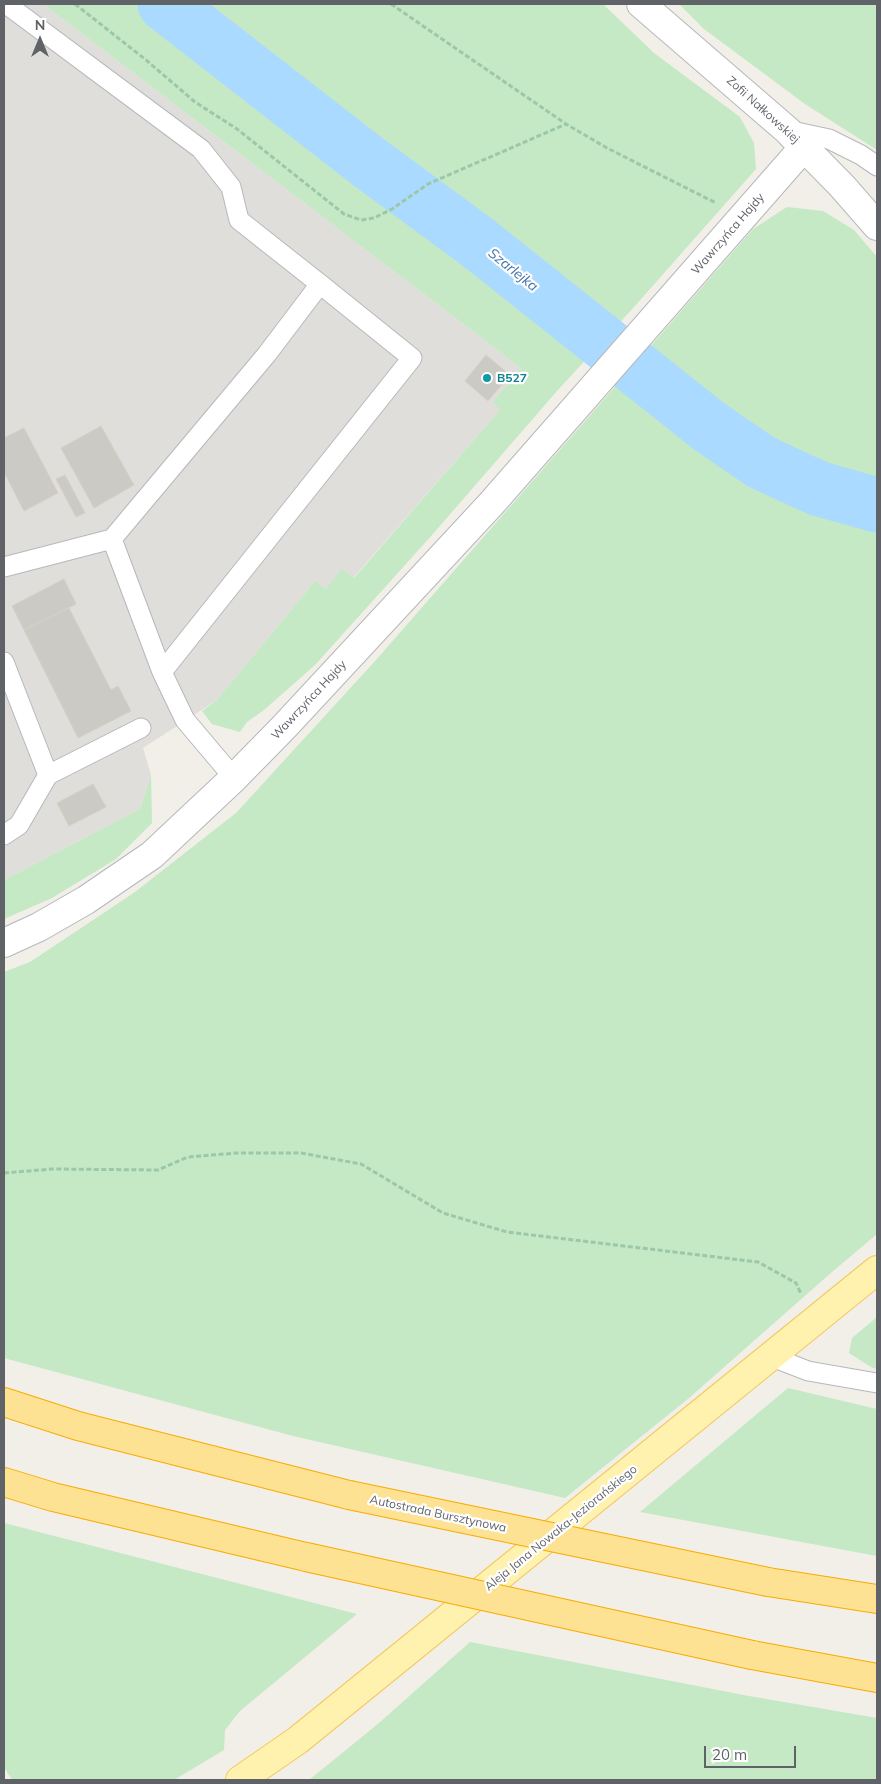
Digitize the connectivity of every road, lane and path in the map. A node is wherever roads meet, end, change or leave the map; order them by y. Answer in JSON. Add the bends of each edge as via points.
{"nodes":[{"id":1,"x":6,"y":4,"type":"edge"},
{"id":2,"x":75,"y":4,"type":"edge"},
{"id":3,"x":391,"y":4,"type":"edge"},
{"id":4,"x":641,"y":4,"type":"edge"},
{"id":5,"x":566,"y":124,"type":"junction"},
{"id":6,"x":796,"y":138,"type":"junction"},
{"id":7,"x":877,"y":166,"type":"edge"},
{"id":8,"x":743,"y":216,"type":"junction"},
{"id":9,"x":877,"y":226,"type":"edge"},
{"id":10,"x":320,"y":284,"type":"junction"},
{"id":11,"x":112,"y":539,"type":"junction"},
{"id":12,"x":4,"y":567,"type":"edge"},
{"id":13,"x":4,"y":662,"type":"edge"},
{"id":14,"x":162,"y":672,"type":"junction"},
{"id":15,"x":141,"y":728,"type":"dead end"},
{"id":16,"x":48,"y":776,"type":"junction"},
{"id":17,"x":234,"y":778,"type":"junction"},
{"id":18,"x":4,"y":835,"type":"edge"},
{"id":19,"x":4,"y":943,"type":"edge"},
{"id":20,"x":4,"y":1173,"type":"edge"},
{"id":21,"x":877,"y":1270,"type":"edge"},
{"id":22,"x":814,"y":1322,"type":"junction"},
{"id":23,"x":772,"y":1357,"type":"junction"},
{"id":24,"x":877,"y":1383,"type":"edge"},
{"id":25,"x":4,"y":1402,"type":"edge"},
{"id":26,"x":4,"y":1482,"type":"edge"},
{"id":27,"x":877,"y":1599,"type":"edge"},
{"id":28,"x":877,"y":1678,"type":"edge"},
{"id":29,"x":240,"y":1780,"type":"edge"}],
"edges":[{"from":1,"to":10,"type":"lane","via":[[201,149],[231,187],[240,220]]},
{"from":2,"to":5,"type":"path","via":[[195,102],[236,129],[344,214],[361,220],[392,209],[428,184]]},
{"from":3,"to":5,"type":"path"},
{"from":4,"to":6,"type":"street","name":"Zofii Nałkowskiej"},
{"from":5,"to":8,"type":"path"},
{"from":6,"to":7,"type":"lane","via":[[829,139]]},
{"from":6,"to":8,"type":"street","name":"Wawrzyńca Hajdy"},
{"from":6,"to":9,"type":"street","name":"Zofii Nałkowskiej"},
{"from":8,"to":17,"type":"street","name":"Wawrzyńca Hajdy","via":[[491,504]]},
{"from":10,"to":11,"type":"lane","via":[[267,354]]},
{"from":10,"to":14,"type":"lane","via":[[412,358]]},
{"from":11,"to":12,"type":"lane"},
{"from":11,"to":14,"type":"lane"},
{"from":13,"to":16,"type":"lane"},
{"from":14,"to":17,"type":"lane","via":[[185,720]]},
{"from":15,"to":16,"type":"lane"},
{"from":16,"to":18,"type":"lane","via":[[19,825]]},
{"from":17,"to":19,"type":"street","name":"Wawrzyńca Hajdy","via":[[152,855],[86,900]]},
{"from":20,"to":22,"type":"path","via":[[52,1169],[158,1170],[188,1157],[301,1153],[360,1164],[443,1213],[507,1232],[758,1262],[796,1283]]},
{"from":21,"to":22,"type":"main road","name":"Aleja Jana Nowaka-Jeziorańskiego"},
{"from":22,"to":23,"type":"main road","name":"Aleja Jana Nowaka-Jeziorańskiego"},
{"from":23,"to":24,"type":"lane","via":[[808,1371]]},
{"from":23,"to":29,"type":"main road","name":"Aleja Jana Nowaka-Jeziorańskiego","via":[[298,1740]]},
{"from":25,"to":27,"type":"highway","name":"Autostrada Bursztynowa","bridge":true,"via":[[78,1426],[349,1496],[768,1582]]},
{"from":26,"to":28,"type":"highway","bridge":true,"via":[[306,1557],[752,1656]]}]}
